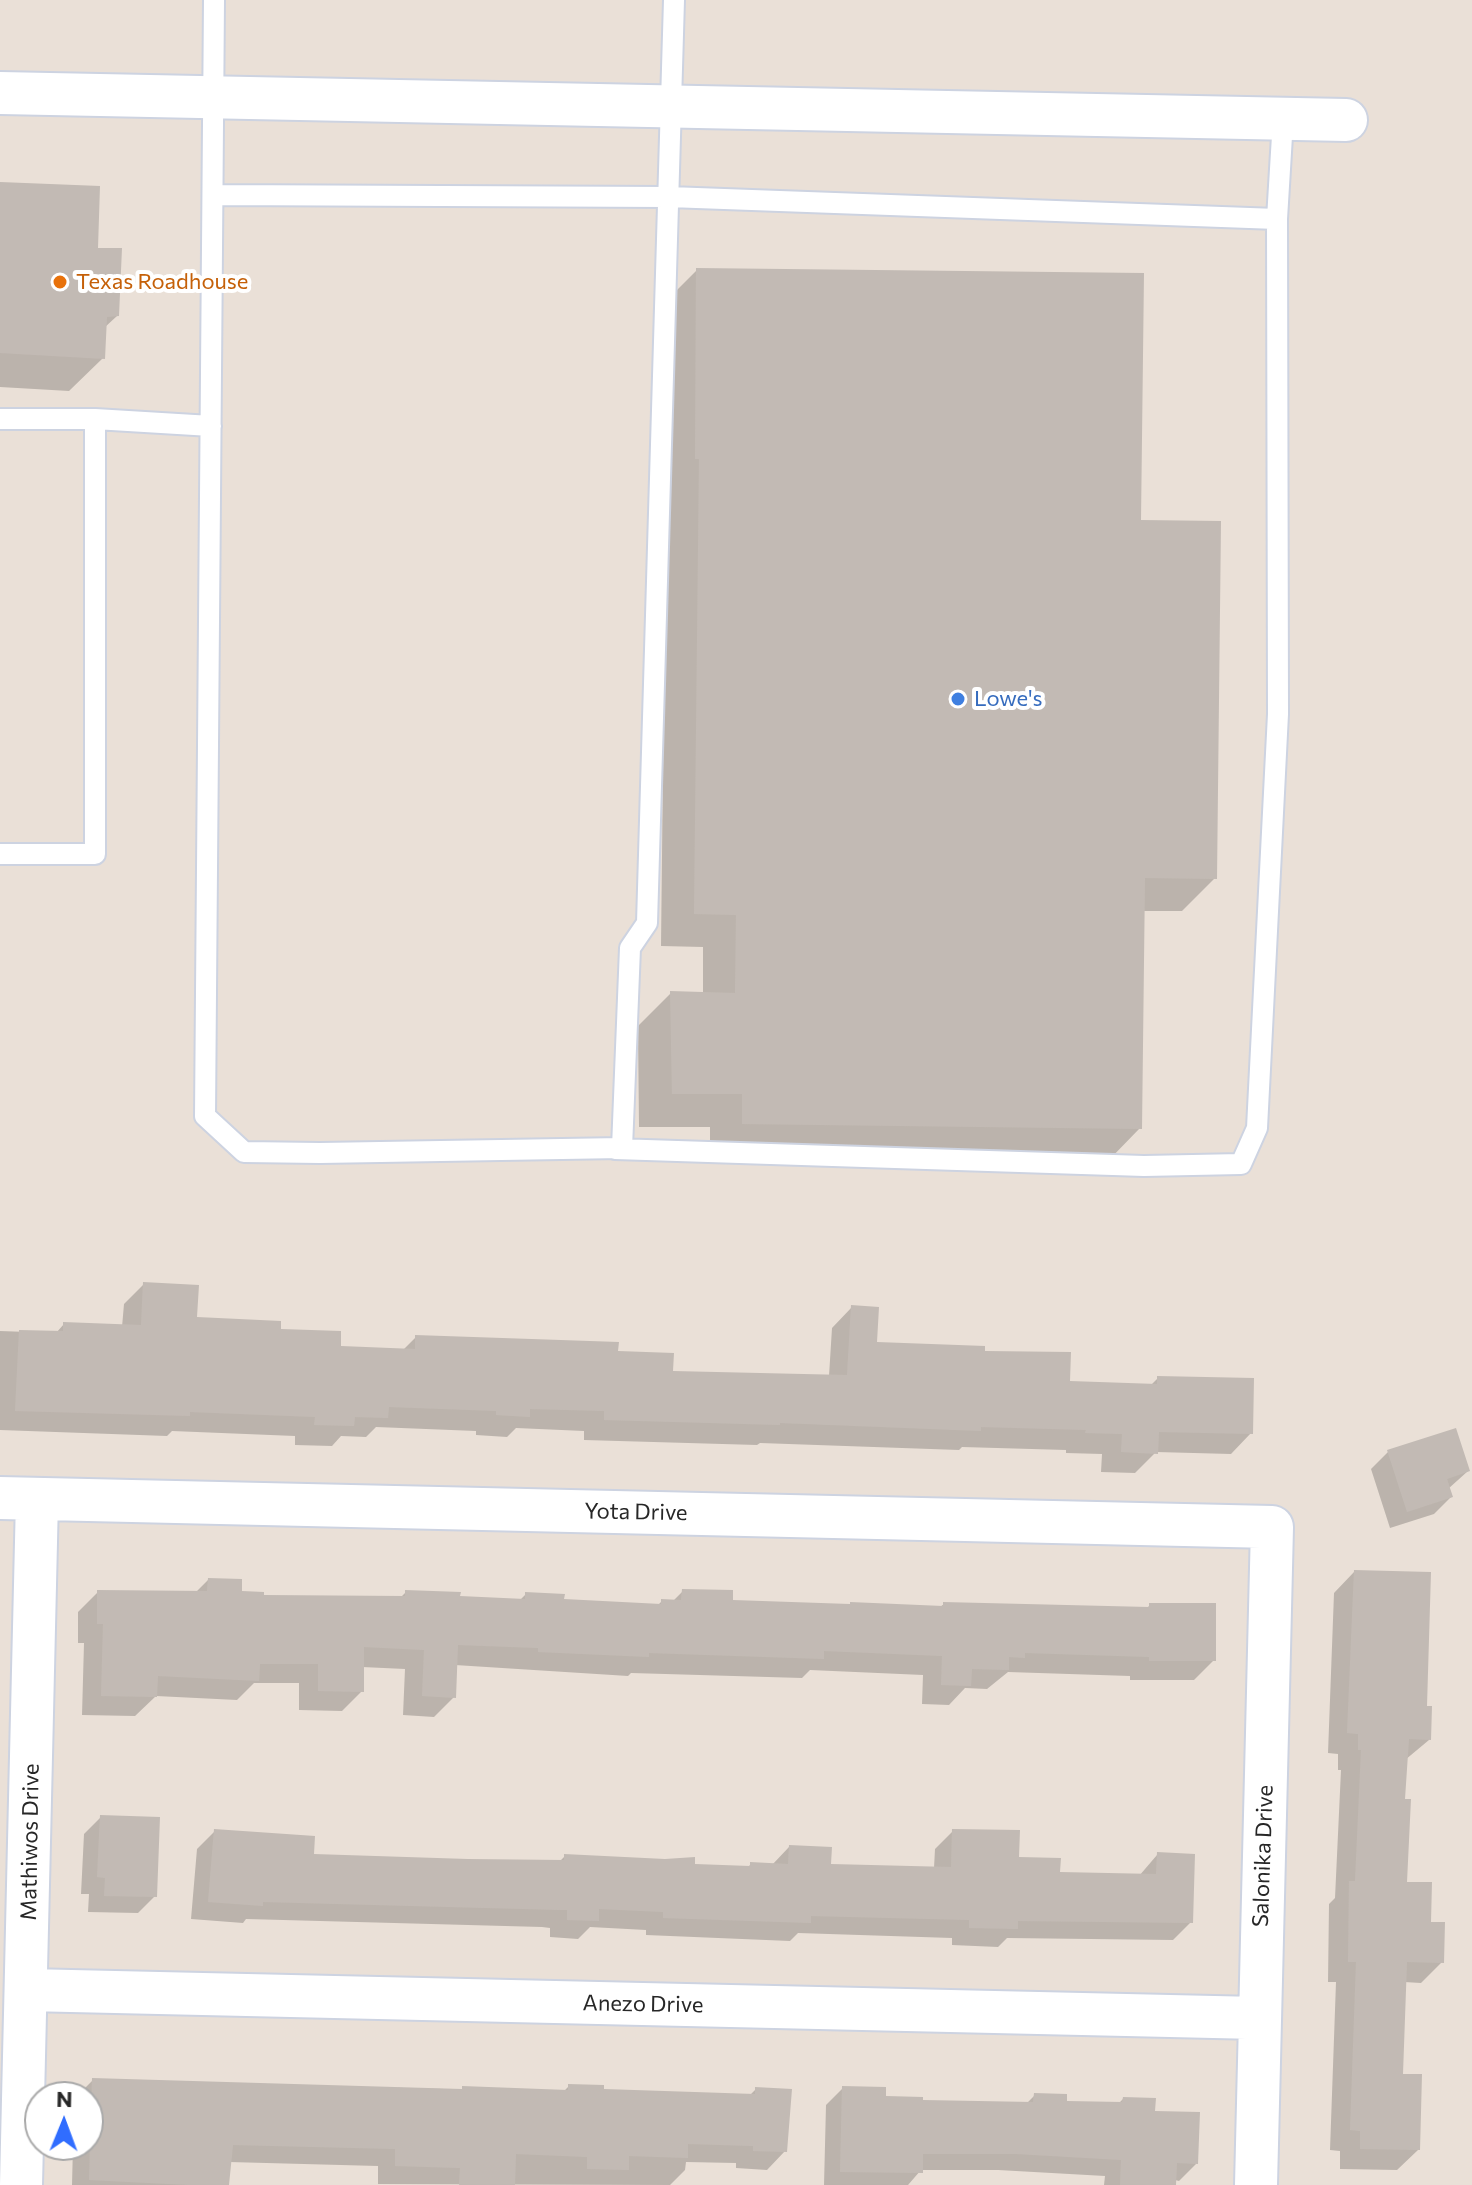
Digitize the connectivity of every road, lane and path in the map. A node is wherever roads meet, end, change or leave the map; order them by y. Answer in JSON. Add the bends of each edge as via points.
{"nodes":[{"id":1,"x":214,"y":0,"type":"edge"},
{"id":2,"x":674,"y":0,"type":"edge"},
{"id":3,"x":0,"y":93,"type":"edge"},
{"id":4,"x":214,"y":97,"type":"junction"},
{"id":5,"x":673,"y":107,"type":"junction"},
{"id":6,"x":1283,"y":119,"type":"junction"},
{"id":7,"x":1346,"y":120,"type":"dead end"},
{"id":8,"x":214,"y":195,"type":"junction"},
{"id":9,"x":669,"y":197,"type":"junction"},
{"id":10,"x":1277,"y":219,"type":"junction"},
{"id":11,"x":0,"y":419,"type":"edge"},
{"id":12,"x":95,"y":419,"type":"junction"},
{"id":13,"x":211,"y":426,"type":"junction"},
{"id":14,"x":0,"y":854,"type":"edge"},
{"id":15,"x":615,"y":1149,"type":"junction"},
{"id":16,"x":18,"y":1499,"type":"edge"},
{"id":17,"x":1272,"y":1527,"type":"joint"},
{"id":18,"x":27,"y":1990,"type":"junction"},
{"id":19,"x":1258,"y":2018,"type":"junction"},
{"id":20,"x":21,"y":2185,"type":"edge"},
{"id":21,"x":1256,"y":2185,"type":"edge"}],
"edges":[{"from":1,"to":4,"type":"lane"},
{"from":2,"to":5,"type":"lane"},
{"from":3,"to":4,"type":"street"},
{"from":4,"to":5,"type":"street"},
{"from":4,"to":8,"type":"lane"},
{"from":5,"to":6,"type":"street"},
{"from":5,"to":9,"type":"lane"},
{"from":6,"to":7,"type":"street"},
{"from":6,"to":10,"type":"lane"},
{"from":8,"to":9,"type":"lane"},
{"from":8,"to":13,"type":"lane"},
{"from":9,"to":10,"type":"lane"},
{"from":9,"to":15,"type":"lane","via":[[647,923],[630,948],[622,1148]]},
{"from":10,"to":15,"type":"lane","via":[[1278,714],[1257,1128],[1241,1164],[1144,1166]]},
{"from":11,"to":12,"type":"lane"},
{"from":12,"to":13,"type":"lane"},
{"from":12,"to":14,"type":"lane","via":[[95,854]]},
{"from":13,"to":15,"type":"lane","via":[[205,1116],[244,1152]]},
{"from":16,"to":17,"type":"street","name":"Yota Drive"},
{"from":16,"to":18,"type":"street","name":"Mathiwos Drive"},
{"from":17,"to":19,"type":"street","name":"Salonika Drive"},
{"from":18,"to":19,"type":"street","name":"Anezo Drive"},
{"from":18,"to":20,"type":"street","name":"Mathiwos Drive"},
{"from":19,"to":21,"type":"street","name":"Salonika Drive"}]}
